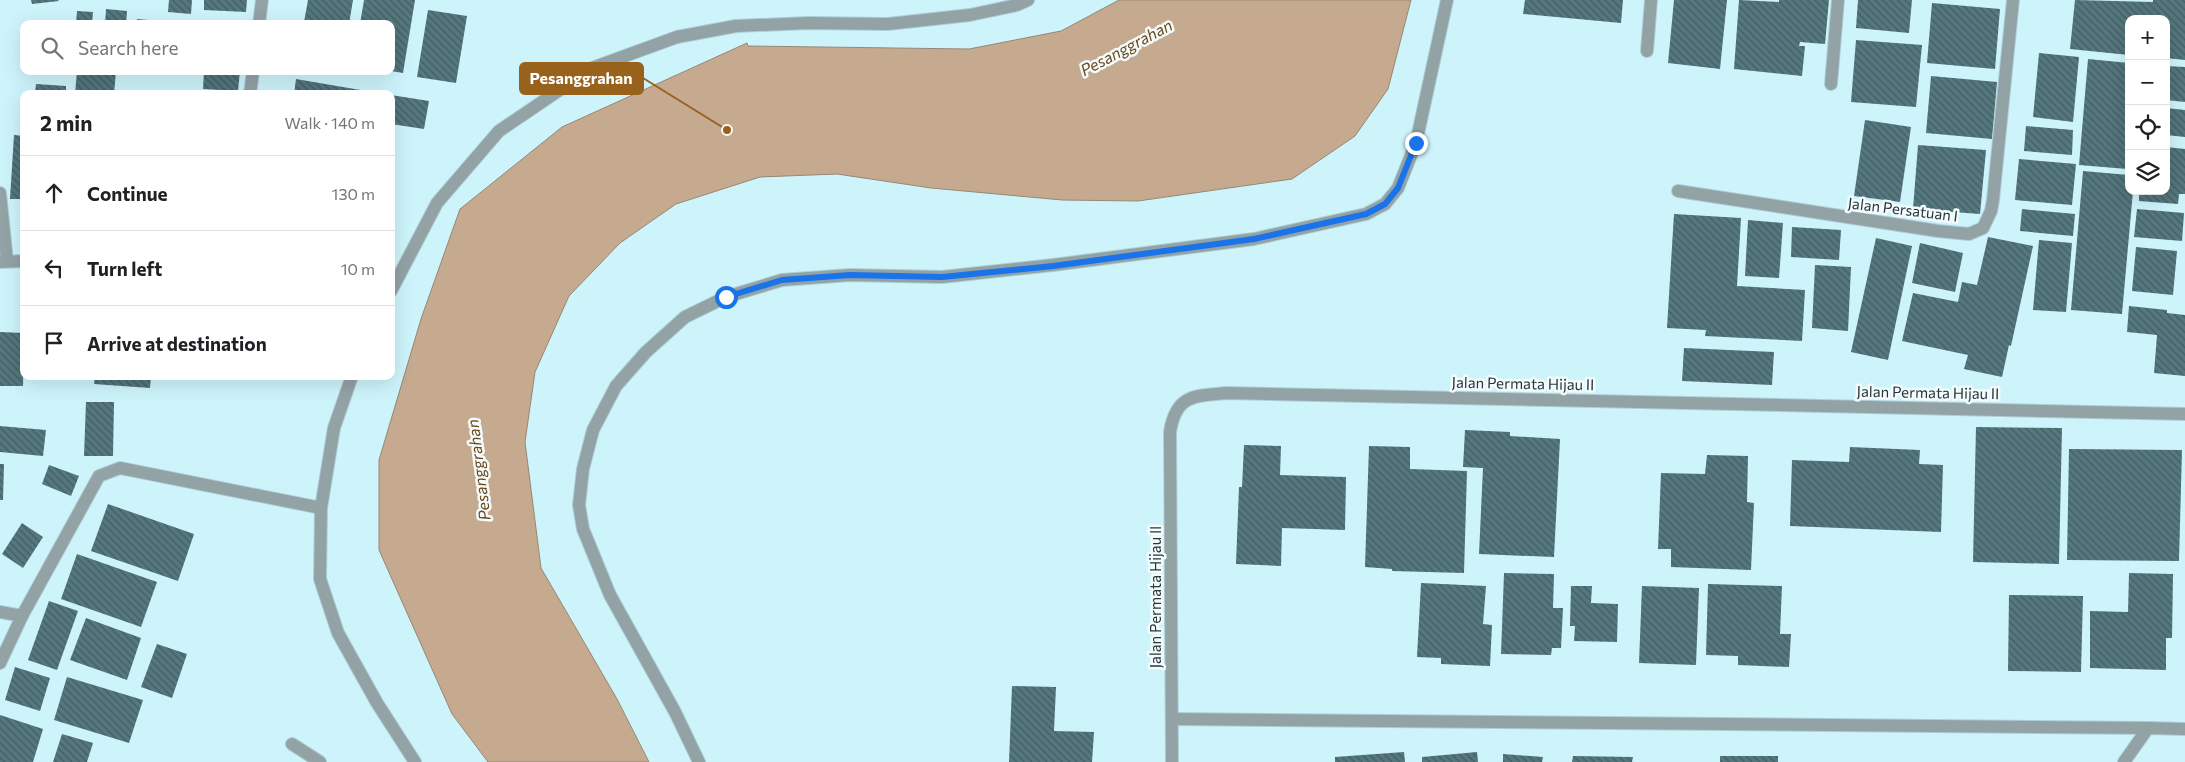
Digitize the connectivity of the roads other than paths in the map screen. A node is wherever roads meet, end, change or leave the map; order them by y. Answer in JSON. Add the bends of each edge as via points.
{"nodes":[{"id":1,"x":262,"y":0,"type":"edge"},
{"id":2,"x":1028,"y":0,"type":"edge"},
{"id":3,"x":1448,"y":0,"type":"edge"},
{"id":4,"x":1651,"y":0,"type":"edge"},
{"id":5,"x":1838,"y":0,"type":"edge"},
{"id":6,"x":2014,"y":0,"type":"edge"},
{"id":7,"x":260,"y":20,"type":"edge"},
{"id":8,"x":1647,"y":50,"type":"dead end"},
{"id":9,"x":252,"y":75,"type":"edge"},
{"id":10,"x":1831,"y":84,"type":"dead end"},
{"id":11,"x":251,"y":90,"type":"edge"},
{"id":12,"x":1678,"y":192,"type":"dead end"},
{"id":13,"x":0,"y":193,"type":"edge"},
{"id":14,"x":20,"y":261,"type":"edge"},
{"id":15,"x":4,"y":262,"type":"edge"},
{"id":16,"x":395,"y":282,"type":"edge"},
{"id":17,"x":351,"y":380,"type":"edge"},
{"id":18,"x":2185,"y":414,"type":"edge"},
{"id":19,"x":321,"y":508,"type":"junction"},
{"id":20,"x":0,"y":612,"type":"edge"},
{"id":21,"x":22,"y":616,"type":"junction"},
{"id":22,"x":0,"y":663,"type":"edge"},
{"id":23,"x":1172,"y":720,"type":"junction"},
{"id":24,"x":2148,"y":728,"type":"junction"},
{"id":25,"x":2185,"y":729,"type":"edge"},
{"id":26,"x":292,"y":744,"type":"dead end"},
{"id":27,"x":320,"y":762,"type":"edge"},
{"id":28,"x":415,"y":762,"type":"edge"},
{"id":29,"x":699,"y":762,"type":"edge"},
{"id":30,"x":1172,"y":762,"type":"edge"},
{"id":31,"x":2124,"y":762,"type":"edge"}],
"edges":[{"from":1,"to":7,"type":"street"},
{"from":2,"to":16,"type":"street","via":[[970,15],[888,24],[736,26],[678,37],[592,68],[499,131],[437,203]]},
{"from":3,"to":29,"type":"street","via":[[1416,143],[1398,188],[1385,204],[1366,214],[1254,239],[1053,266],[942,277],[850,275],[782,280],[726,297],[685,317],[646,352],[616,386],[593,430],[583,469],[579,504],[583,529],[610,595]]},
{"from":4,"to":8,"type":"street"},
{"from":5,"to":10,"type":"street"},
{"from":6,"to":12,"type":"street","name":"Jalan Persatuan I","via":[[1993,200],[1983,228],[1969,234],[1938,231]]},
{"from":9,"to":11,"type":"street"},
{"from":13,"to":15,"type":"street"},
{"from":14,"to":15,"type":"street"},
{"from":17,"to":19,"type":"street","via":[[334,428]]},
{"from":18,"to":23,"type":"street","name":"Jalan Permata Hijau II","via":[[1227,393],[1193,396],[1172,416],[1170,432]]},
{"from":19,"to":21,"type":"street","via":[[120,468],[108,471],[98,476]]},
{"from":19,"to":28,"type":"street","via":[[320,578],[338,633],[376,703]]},
{"from":20,"to":21,"type":"street"},
{"from":21,"to":22,"type":"street"},
{"from":23,"to":24,"type":"street"},
{"from":23,"to":30,"type":"street","name":"Jalan Permata Hijau II"},
{"from":24,"to":25,"type":"street"},
{"from":24,"to":31,"type":"street"},
{"from":26,"to":27,"type":"street"}]}
